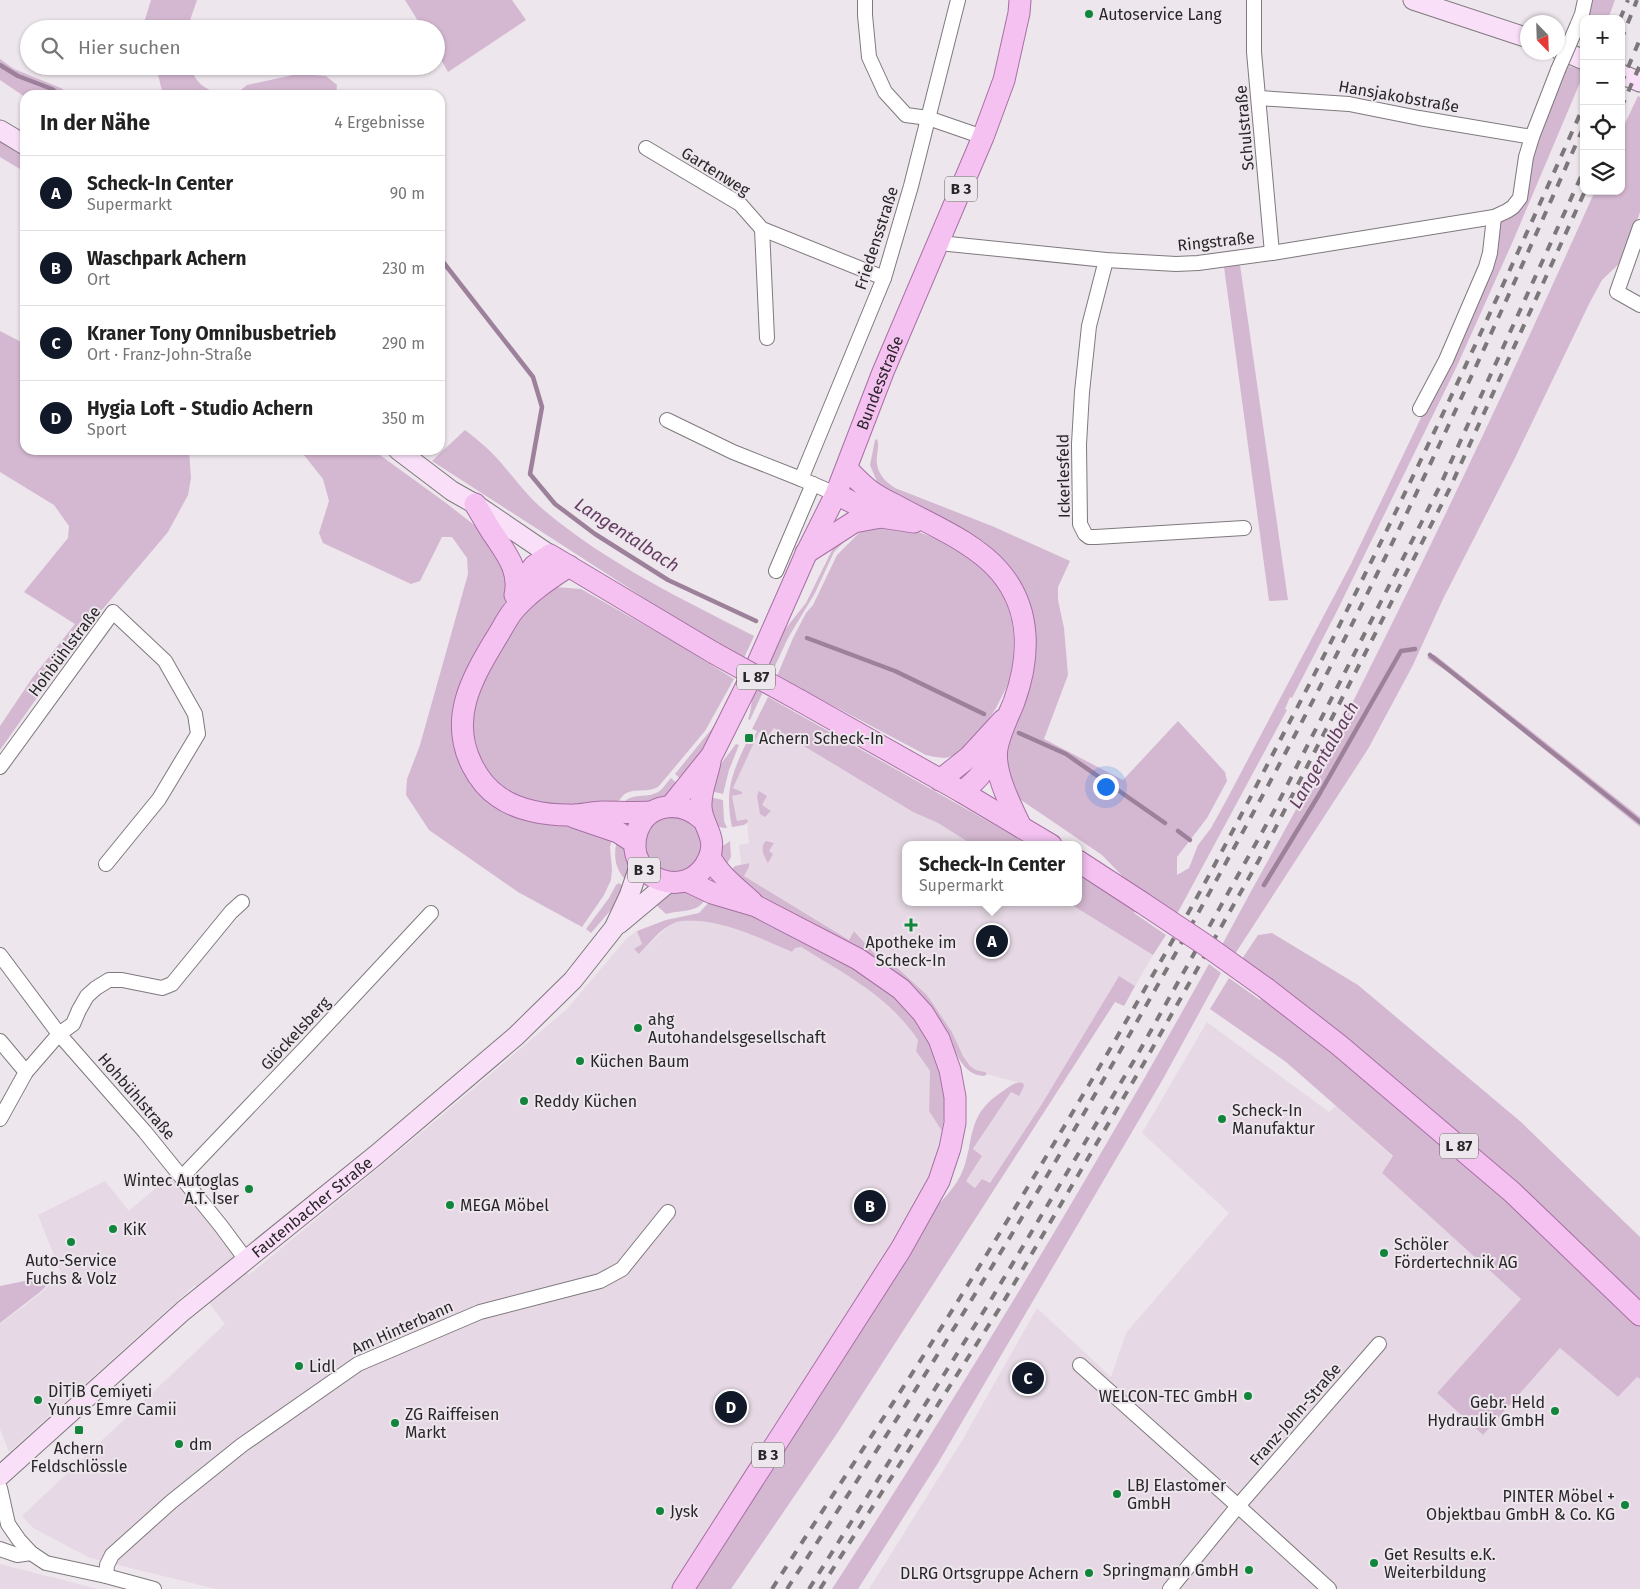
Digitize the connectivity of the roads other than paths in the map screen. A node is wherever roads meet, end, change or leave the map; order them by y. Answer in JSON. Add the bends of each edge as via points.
{"nodes":[{"id":1,"x":865,"y":0,"type":"edge"},
{"id":2,"x":958,"y":0,"type":"edge"},
{"id":3,"x":1020,"y":0,"type":"edge"},
{"id":4,"x":1254,"y":0,"type":"edge"},
{"id":5,"x":1413,"y":0,"type":"edge"},
{"id":6,"x":1585,"y":0,"type":"edge"},
{"id":7,"x":1520,"y":35,"type":"edge"},
{"id":8,"x":1565,"y":52,"type":"edge"},
{"id":9,"x":1580,"y":58,"type":"edge"},
{"id":10,"x":1625,"y":76,"type":"edge"},
{"id":11,"x":1640,"y":82,"type":"edge"},
{"id":12,"x":1259,"y":98,"type":"junction"},
{"id":13,"x":928,"y":118,"type":"junction"},
{"id":14,"x":0,"y":130,"type":"edge"},
{"id":15,"x":983,"y":137,"type":"junction"},
{"id":16,"x":1532,"y":137,"type":"junction"},
{"id":17,"x":20,"y":142,"type":"edge"},
{"id":18,"x":646,"y":148,"type":"dead end"},
{"id":19,"x":1494,"y":217,"type":"junction"},
{"id":20,"x":1640,"y":227,"type":"edge"},
{"id":21,"x":762,"y":229,"type":"junction"},
{"id":22,"x":939,"y":243,"type":"junction"},
{"id":23,"x":1272,"y":253,"type":"junction"},
{"id":24,"x":1106,"y":260,"type":"junction"},
{"id":25,"x":884,"y":278,"type":"junction"},
{"id":26,"x":1640,"y":305,"type":"edge"},
{"id":27,"x":768,"y":338,"type":"dead end"},
{"id":28,"x":1420,"y":409,"type":"dead end"},
{"id":29,"x":667,"y":420,"type":"dead end"},
{"id":30,"x":405,"y":455,"type":"edge"},
{"id":31,"x":847,"y":469,"type":"junction"},
{"id":32,"x":807,"y":481,"type":"junction"},
{"id":33,"x":836,"y":494,"type":"junction"},
{"id":34,"x":475,"y":504,"type":"junction"},
{"id":35,"x":881,"y":517,"type":"junction"},
{"id":36,"x":929,"y":524,"type":"junction"},
{"id":37,"x":1244,"y":528,"type":"dead end"},
{"id":38,"x":806,"y":554,"type":"junction"},
{"id":39,"x":550,"y":555,"type":"junction"},
{"id":40,"x":569,"y":566,"type":"junction"},
{"id":41,"x":776,"y":571,"type":"dead end"},
{"id":42,"x":517,"y":587,"type":"junction"},
{"id":43,"x":512,"y":611,"type":"junction"},
{"id":44,"x":1007,"y":716,"type":"junction"},
{"id":45,"x":996,"y":749,"type":"junction"},
{"id":46,"x":712,"y":755,"type":"junction"},
{"id":47,"x":0,"y":767,"type":"edge"},
{"id":48,"x":940,"y":780,"type":"junction"},
{"id":49,"x":962,"y":792,"type":"junction"},
{"id":50,"x":661,"y":809,"type":"junction"},
{"id":51,"x":569,"y":816,"type":"junction"},
{"id":52,"x":702,"y":819,"type":"junction"},
{"id":53,"x":1021,"y":827,"type":"junction"},
{"id":54,"x":1044,"y":841,"type":"edge"},
{"id":55,"x":634,"y":843,"type":"junction"},
{"id":56,"x":710,"y":857,"type":"junction"},
{"id":57,"x":106,"y":864,"type":"dead end"},
{"id":58,"x":640,"y":864,"type":"junction"},
{"id":59,"x":1082,"y":864,"type":"edge"},
{"id":60,"x":678,"y":882,"type":"junction"},
{"id":61,"x":242,"y":902,"type":"dead end"},
{"id":62,"x":756,"y":906,"type":"junction"},
{"id":63,"x":432,"y":913,"type":"dead end"},
{"id":64,"x":614,"y":928,"type":"junction"},
{"id":65,"x":0,"y":955,"type":"edge"},
{"id":66,"x":60,"y":1034,"type":"junction"},
{"id":67,"x":0,"y":1042,"type":"edge"},
{"id":68,"x":26,"y":1072,"type":"junction"},
{"id":69,"x":0,"y":1119,"type":"edge"},
{"id":70,"x":182,"y":1177,"type":"junction"},
{"id":71,"x":668,"y":1212,"type":"dead end"},
{"id":72,"x":247,"y":1261,"type":"junction"},
{"id":73,"x":1640,"y":1315,"type":"edge"},
{"id":74,"x":1378,"y":1344,"type":"dead end"},
{"id":75,"x":1080,"y":1365,"type":"dead end"},
{"id":76,"x":0,"y":1476,"type":"edge"},
{"id":77,"x":0,"y":1488,"type":"edge"},
{"id":78,"x":1238,"y":1506,"type":"junction"},
{"id":79,"x":0,"y":1549,"type":"edge"},
{"id":80,"x":31,"y":1553,"type":"junction"},
{"id":81,"x":106,"y":1576,"type":"junction"},
{"id":82,"x":154,"y":1589,"type":"edge"},
{"id":83,"x":682,"y":1589,"type":"edge"},
{"id":84,"x":1170,"y":1589,"type":"edge"},
{"id":85,"x":1329,"y":1589,"type":"edge"}],
"edges":[{"from":1,"to":13,"type":"street","via":[[869,57],[885,92],[906,115]]},
{"from":2,"to":13,"type":"street","name":"Friedensstraße"},
{"from":3,"to":15,"type":"main road","name":"Bundesstraße","number":"B 3","via":[[1004,80]]},
{"from":4,"to":12,"type":"street","name":"Schulstraße"},
{"from":5,"to":7,"type":"street"},
{"from":6,"to":16,"type":"street","name":"Ringstraße","bridge":true},
{"from":8,"to":9,"type":"street"},
{"from":10,"to":11,"type":"street"},
{"from":12,"to":16,"type":"street","name":"Hansjakobstraße","via":[[1349,104]]},
{"from":12,"to":23,"type":"street","name":"Schulstraße"},
{"from":13,"to":15,"type":"street"},
{"from":13,"to":25,"type":"street","name":"Friedensstraße"},
{"from":14,"to":17,"type":"street"},
{"from":15,"to":22,"type":"main road","name":"Bundesstraße","number":"B 3"},
{"from":16,"to":19,"type":"street","name":"Ringstraße","via":[[1520,198],[1513,207]]},
{"from":18,"to":21,"type":"street","name":"Gartenweg","via":[[740,204]]},
{"from":19,"to":23,"type":"street","name":"Ringstraße"},
{"from":19,"to":28,"type":"street","via":[[1486,267],[1446,360]]},
{"from":20,"to":26,"type":"street","via":[[1616,292]]},
{"from":21,"to":25,"type":"street","name":"Gartenweg"},
{"from":21,"to":27,"type":"street"},
{"from":22,"to":24,"type":"street","name":"Ringstraße"},
{"from":22,"to":31,"type":"main road","name":"Bundesstraße","number":"B 3","via":[[883,372]]},
{"from":23,"to":24,"type":"street","name":"Ringstraße","via":[[1198,264]]},
{"from":24,"to":37,"type":"street","name":"Ickerlesfeld","via":[[1089,326],[1082,392],[1079,444],[1082,530],[1089,537],[1096,537]]},
{"from":25,"to":32,"type":"street","name":"Friedensstraße"},
{"from":29,"to":32,"type":"street","via":[[733,452]]},
{"from":30,"to":34,"type":"street","number":"L 87"},
{"from":31,"to":33,"type":"main road","name":"Bundesstraße","number":"B 3"},
{"from":31,"to":36,"type":"main road","via":[[873,493]]},
{"from":32,"to":33,"type":"street"},
{"from":32,"to":41,"type":"street","name":"Friedensstraße"},
{"from":33,"to":35,"type":"main road"},
{"from":33,"to":38,"type":"main road","name":"Bundesstraße","number":"B 3"},
{"from":34,"to":39,"type":"street","number":"L 87"},
{"from":34,"to":42,"type":"main road","via":[[510,559]]},
{"from":35,"to":36,"type":"main road"},
{"from":35,"to":38,"type":"main road","via":[[854,522]]},
{"from":36,"to":44,"type":"main road","via":[[986,557],[1013,592],[1026,635],[1026,658]]},
{"from":38,"to":46,"type":"main road","name":"Bundesstraße","number":"B 3","via":[[757,666]]},
{"from":39,"to":40,"type":"main road","number":"L 87"},
{"from":39,"to":42,"type":"main road","via":[[534,566]]},
{"from":40,"to":43,"type":"main road"},
{"from":40,"to":48,"type":"main road","number":"L 87","bridge":true,"via":[[714,653]]},
{"from":42,"to":43,"type":"main road"},
{"from":43,"to":51,"type":"main road","via":[[466,698],[462,728],[464,742],[482,781],[499,797],[525,808]]},
{"from":44,"to":45,"type":"main road"},
{"from":44,"to":48,"type":"main road","via":[[969,758]]},
{"from":45,"to":49,"type":"main road","via":[[987,768]]},
{"from":45,"to":53,"type":"main road","via":[[1001,781]]},
{"from":46,"to":50,"type":"main road","number":"B 3"},
{"from":46,"to":52,"type":"main road","number":"B 3","via":[[702,793]]},
{"from":47,"to":57,"type":"street","name":"Hohbühlstraße","via":[[113,612],[165,661],[195,714],[198,734],[158,799]]},
{"from":48,"to":49,"type":"main road","number":"L 87"},
{"from":49,"to":53,"type":"main road","number":"L 87"},
{"from":50,"to":51,"type":"main road"},
{"from":50,"to":52,"type":"main road","via":[[688,809]]},
{"from":50,"to":55,"type":"main road","number":"B 3","via":[[643,821]]},
{"from":51,"to":55,"type":"main road","via":[[618,832]]},
{"from":52,"to":56,"type":"main road","number":"B 3","via":[[711,837]]},
{"from":53,"to":54,"type":"main road","number":"L 87"},
{"from":55,"to":58,"type":"main road","number":"B 3"},
{"from":56,"to":60,"type":"main road","via":[[697,875]]},
{"from":56,"to":62,"type":"main road","number":"B 3","via":[[723,875]]},
{"from":58,"to":60,"type":"main road","number":"B 3","via":[[657,880]]},
{"from":58,"to":64,"type":"street","name":"Fautenbacher Straße","via":[[630,896]]},
{"from":59,"to":73,"type":"main road","number":"L 87","bridge":true,"via":[[1204,944],[1346,1051],[1505,1186]]},
{"from":60,"to":62,"type":"main road","number":"B 3"},
{"from":60,"to":64,"type":"street","name":"Fautenbacher Straße"},
{"from":61,"to":66,"type":"street","via":[[172,984],[162,988],[110,980],[87,996],[73,1024]]},
{"from":62,"to":83,"type":"main road","number":"B 3","via":[[858,959],[901,989],[923,1013],[939,1039],[950,1070],[955,1123],[939,1181],[901,1249]]},
{"from":63,"to":70,"type":"street","name":"Glöckelsberg"},
{"from":64,"to":72,"type":"street","name":"Fautenbacher Straße","via":[[573,980],[516,1036]]},
{"from":65,"to":66,"type":"street","name":"Hohbühlstraße"},
{"from":66,"to":68,"type":"street"},
{"from":66,"to":70,"type":"street","name":"Hohbühlstraße"},
{"from":67,"to":68,"type":"street"},
{"from":68,"to":69,"type":"street"},
{"from":70,"to":72,"type":"street","name":"Hohbühlstraße"},
{"from":71,"to":81,"type":"street","name":"Am Hinterbann","via":[[622,1269],[600,1281],[480,1312],[358,1364],[242,1446],[171,1502],[112,1555]]},
{"from":72,"to":76,"type":"street","name":"Fautenbacher Straße","via":[[183,1311]]},
{"from":74,"to":78,"type":"street","name":"Franz-John-Straße"},
{"from":75,"to":78,"type":"street"},
{"from":77,"to":80,"type":"street","via":[[8,1524]]},
{"from":78,"to":84,"type":"street","name":"Franz-John-Straße"},
{"from":78,"to":85,"type":"street"},
{"from":79,"to":80,"type":"street","via":[[17,1555]]},
{"from":80,"to":81,"type":"street","via":[[46,1563]]},
{"from":81,"to":82,"type":"street"}]}
